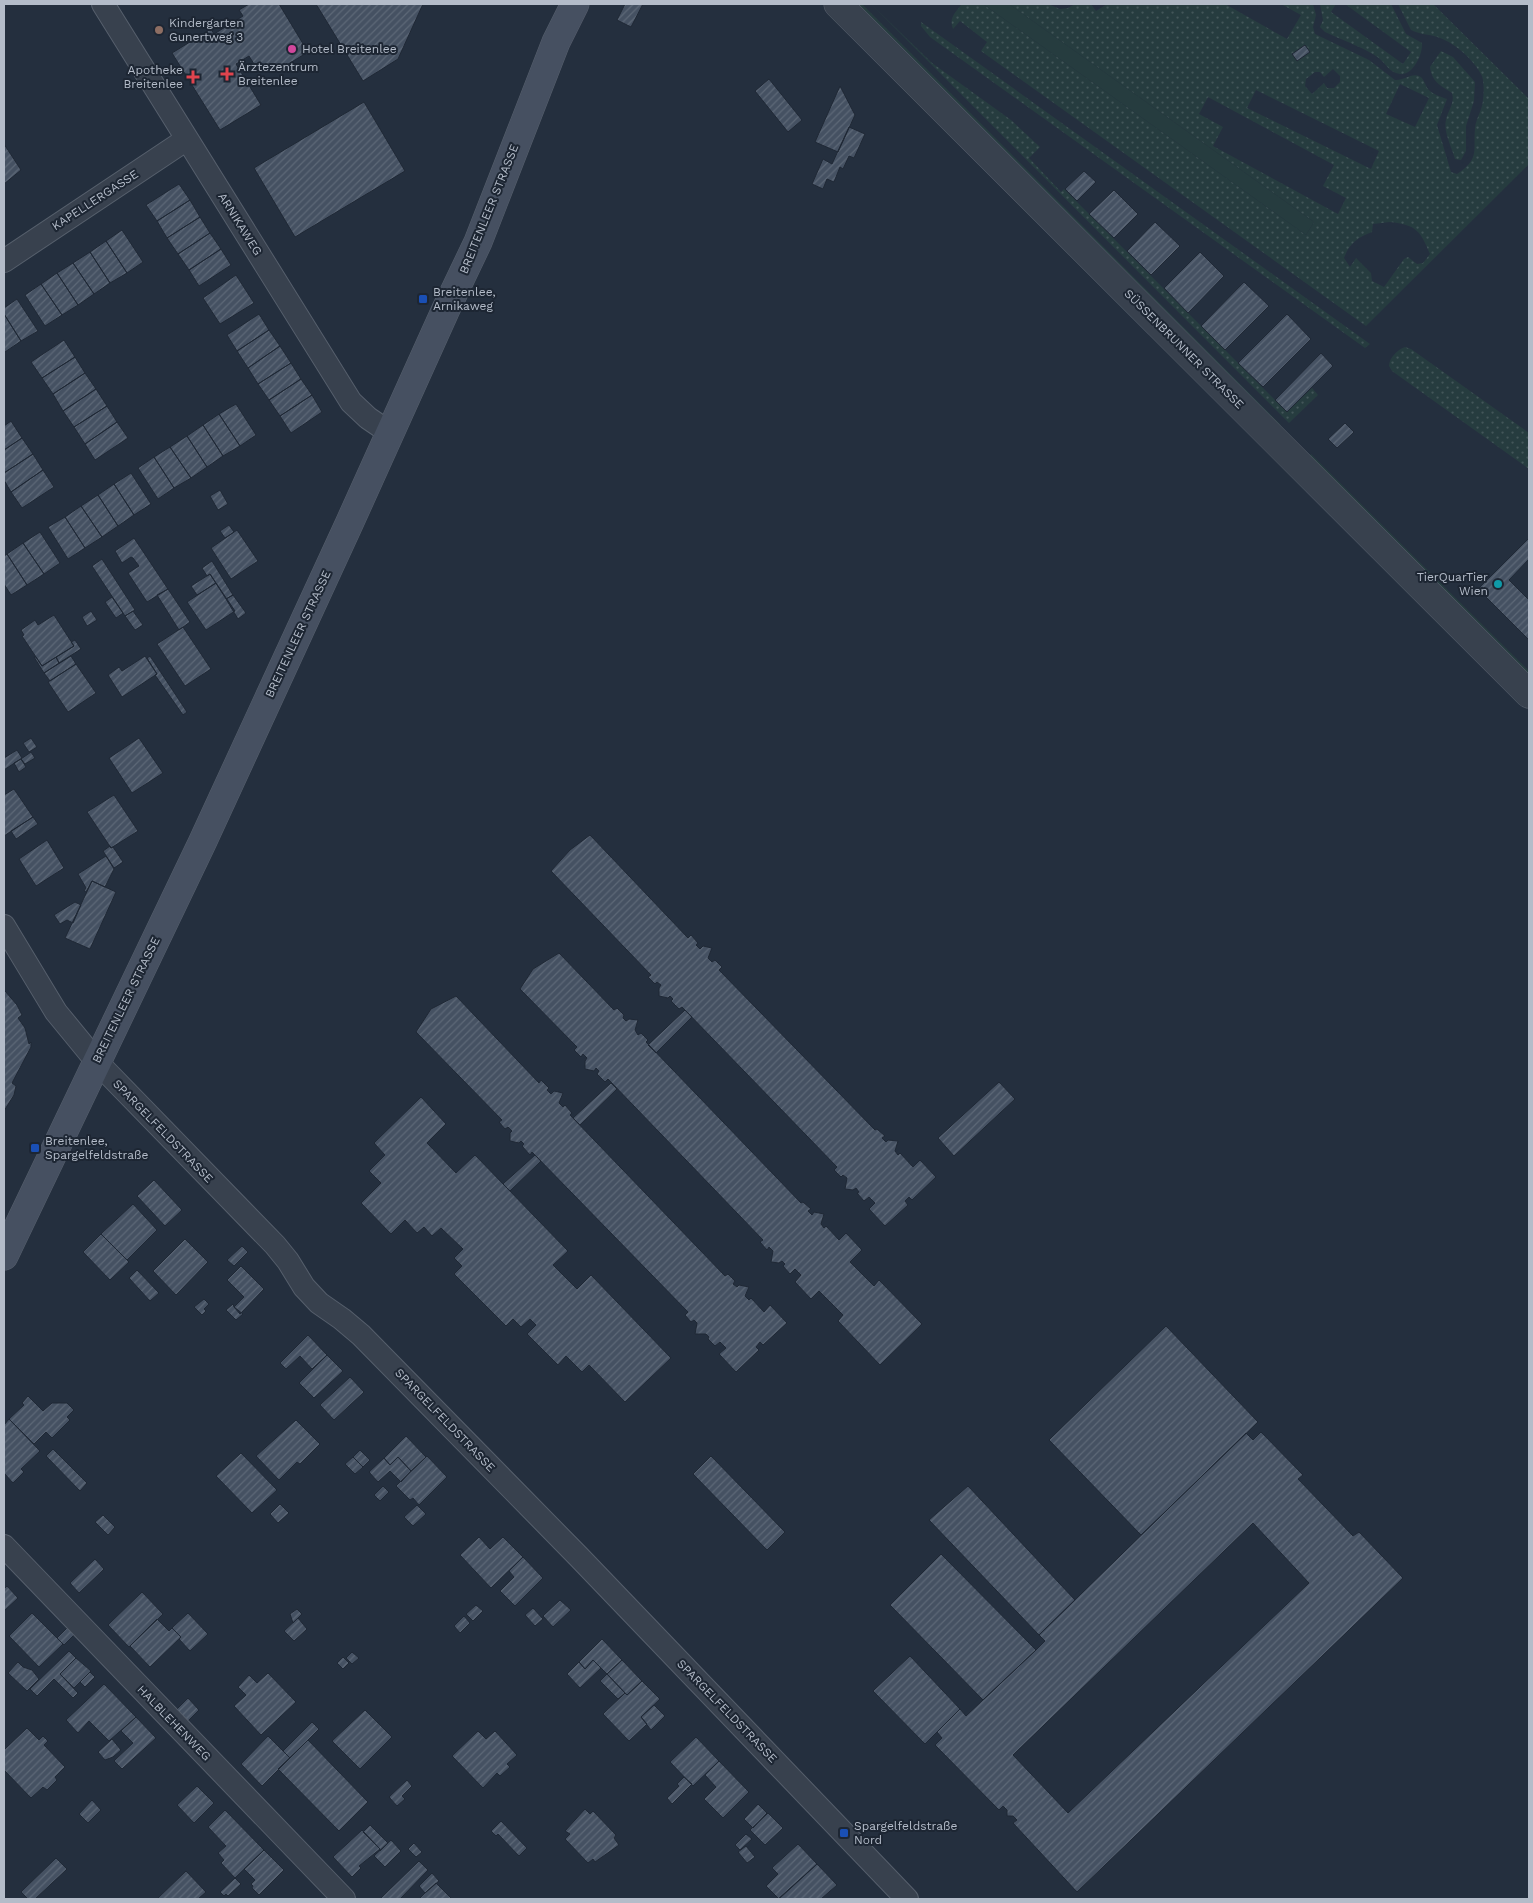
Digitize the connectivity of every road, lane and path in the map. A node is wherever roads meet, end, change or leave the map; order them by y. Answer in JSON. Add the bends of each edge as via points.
{"nodes":[{"id":1,"x":103,"y":4,"type":"edge"},
{"id":2,"x":576,"y":4,"type":"edge"},
{"id":3,"x":838,"y":4,"type":"edge"},
{"id":4,"x":187,"y":140,"type":"junction"},
{"id":5,"x":4,"y":261,"type":"edge"},
{"id":6,"x":390,"y":432,"type":"junction"},
{"id":7,"x":1529,"y":694,"type":"edge"},
{"id":8,"x":4,"y":926,"type":"edge"},
{"id":9,"x":97,"y":1062,"type":"junction"},
{"id":10,"x":4,"y":1256,"type":"edge"},
{"id":11,"x":4,"y":1546,"type":"edge"},
{"id":12,"x":344,"y":1899,"type":"edge"},
{"id":13,"x":907,"y":1899,"type":"edge"}],
"edges":[{"from":1,"to":4,"type":"street","name":"ARNIKAWEG"},
{"from":2,"to":6,"type":"main road","name":"BREITENLEER STRASSE","via":[[549,60],[478,242]]},
{"from":3,"to":7,"type":"street","name":"SÜSSENBRUNNER STRASSE"},
{"from":4,"to":5,"type":"street","name":"KAPELLERGASSE"},
{"from":4,"to":6,"type":"street","name":"ARNIKAWEG","via":[[351,402]]},
{"from":6,"to":9,"type":"main road","name":"BREITENLEER STRASSE","via":[[210,825]]},
{"from":8,"to":9,"type":"street","name":"SPARGELFELDSTRASSE","via":[[56,1012]]},
{"from":9,"to":10,"type":"main road","name":"BREITENLEER STRASSE"},
{"from":9,"to":13,"type":"street","name":"SPARGELFELDSTRASSE","via":[[275,1245],[319,1303],[361,1335]]},
{"from":11,"to":12,"type":"street","name":"HALBLEHENWEG"}]}
